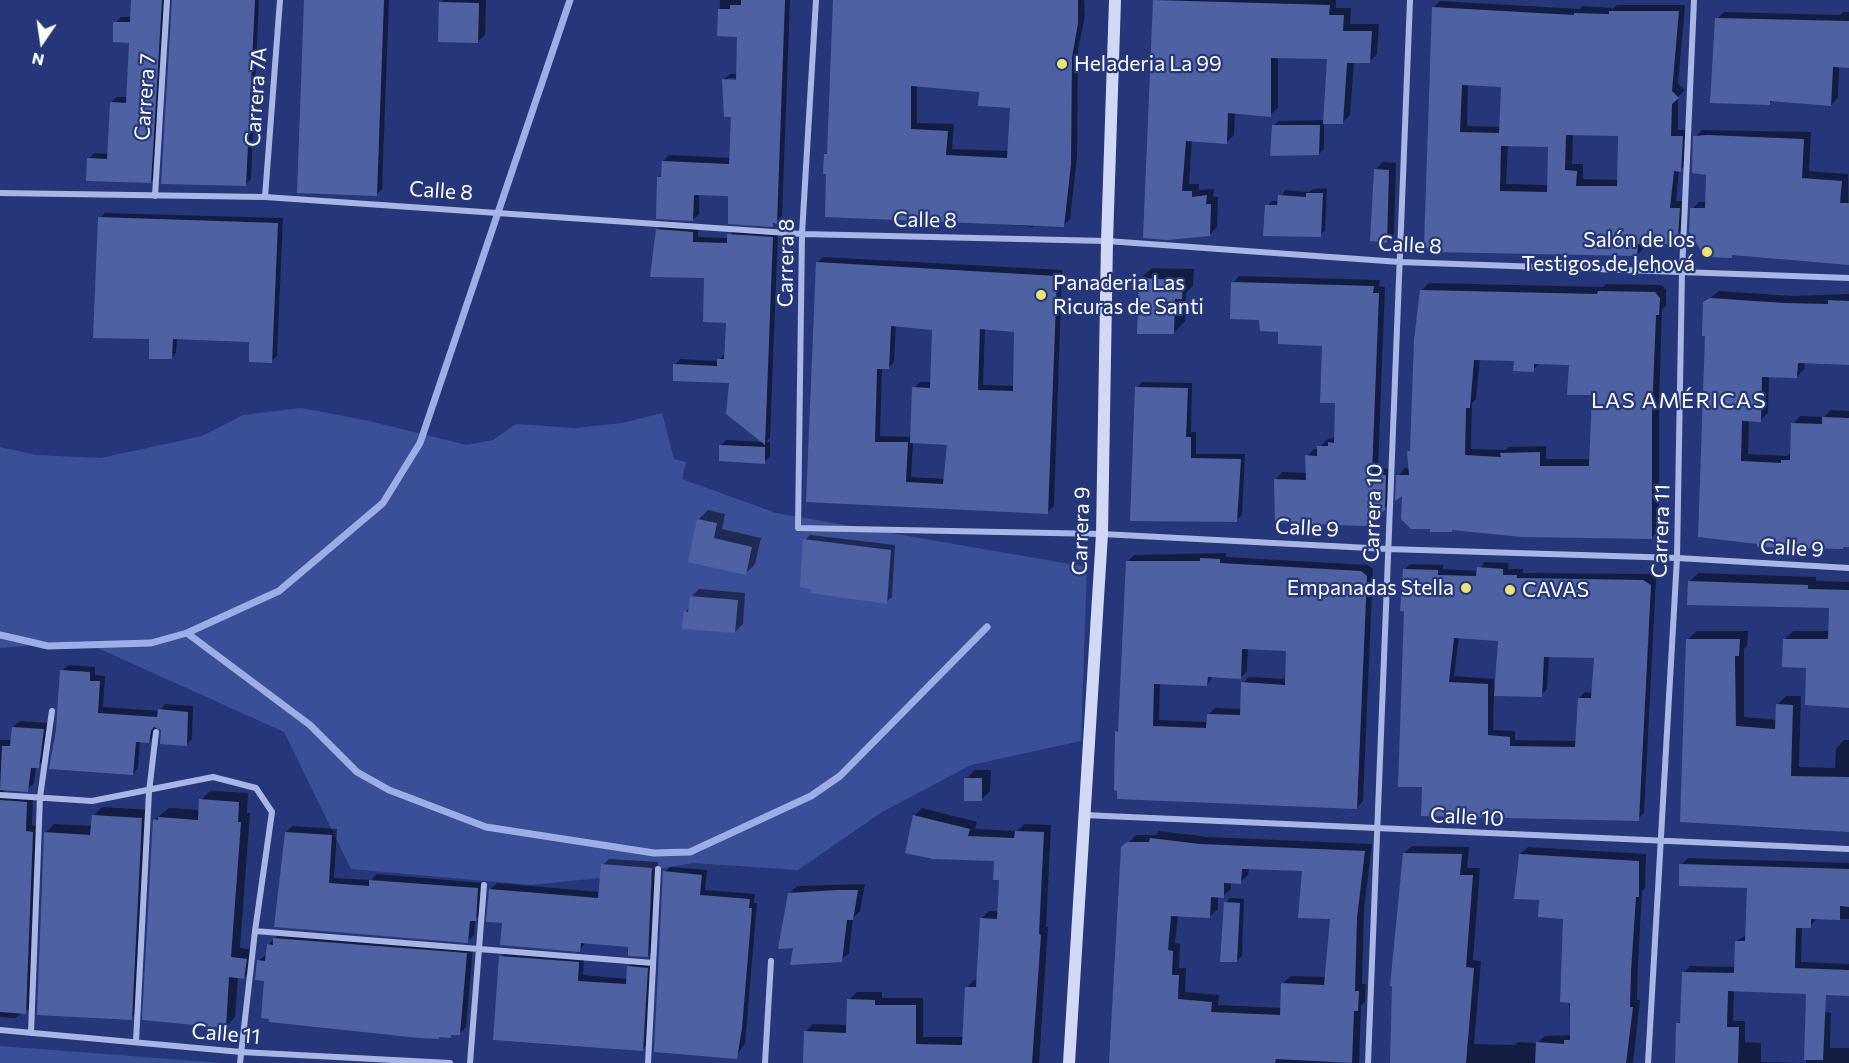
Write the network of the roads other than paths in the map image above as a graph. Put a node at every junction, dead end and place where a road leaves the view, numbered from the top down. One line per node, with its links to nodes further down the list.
1 (167, 0): 8 (street, Carrera 7)
2 (280, 0): 9 (street, Carrera 7A)
3 (816, 0): 10 (street, Carrera 8)
4 (1115, 0): 11 (main road, Carrera 9)
5 (1410, 0): 12 (street, Carrera 10)
6 (1694, 0): 13 (street, Carrera 11)
7 (0, 193): 8 (street, Calle 8)
8 (155, 196): 9 (street, Calle 8)
9 (265, 197): 10 (street, Calle 8)
10 (802, 234): 11 (street, Calle 8); 15 (street, Carrera 8)
11 (1107, 241): 12 (street, Calle 8); 16 (main road, Carrera 9)
12 (1400, 262): 13 (street, Calle 8); 17 (street, Carrera 10)
13 (1682, 271): 14 (street, Calle 8); 18 (street, Carrera 11)
14 (1849, 278)
15 (798, 528): 16 (street, Calle 9)
16 (1102, 534): 17 (street, Calle 9); 25 (main road, Carrera 9)
17 (1388, 549): 18 (street, Calle 9); 26 (street, Carrera 10)
18 (1677, 558): 19 (street, Calle 9); 27 (street, Carrera 11)
19 (1849, 568)
20 (52, 711): 24 (street)
21 (156, 732): 22 (street)
22 (149, 792): 24 (street); 31 (street); 37 (street)
23 (0, 795): 24 (street)
24 (40, 798): 36 (street)
25 (1084, 815): 26 (street, Calle 10); 45 (main road, Carrera 9)
26 (1378, 830): 27 (street, Calle 10); 46 (street, Carrera 10)
27 (1660, 842): 28 (street, Calle 10); 47 (street, Carrera 11)
28 (1849, 849)
29 (658, 869): 34 (street)
30 (484, 885): 32 (street)
31 (255, 931): 32 (street); 38 (street)
32 (479, 949): 34 (street); 42 (street)
33 (771, 961): 44 (street)
34 (653, 963): 43 (street)
35 (0, 1030): 36 (street, Calle 11)
36 (31, 1033): 37 (street, Calle 11)
37 (136, 1042): 38 (street, Calle 11)
38 (241, 1052): 39 (street, Calle 11); 40 (street)
39 (362, 1061): 41 (street, Calle 11)
40 (240, 1063)
41 (450, 1063)
42 (470, 1063)
43 (648, 1063)
44 (765, 1063)
45 (1069, 1063)
46 (1368, 1063)
47 (1648, 1063)

